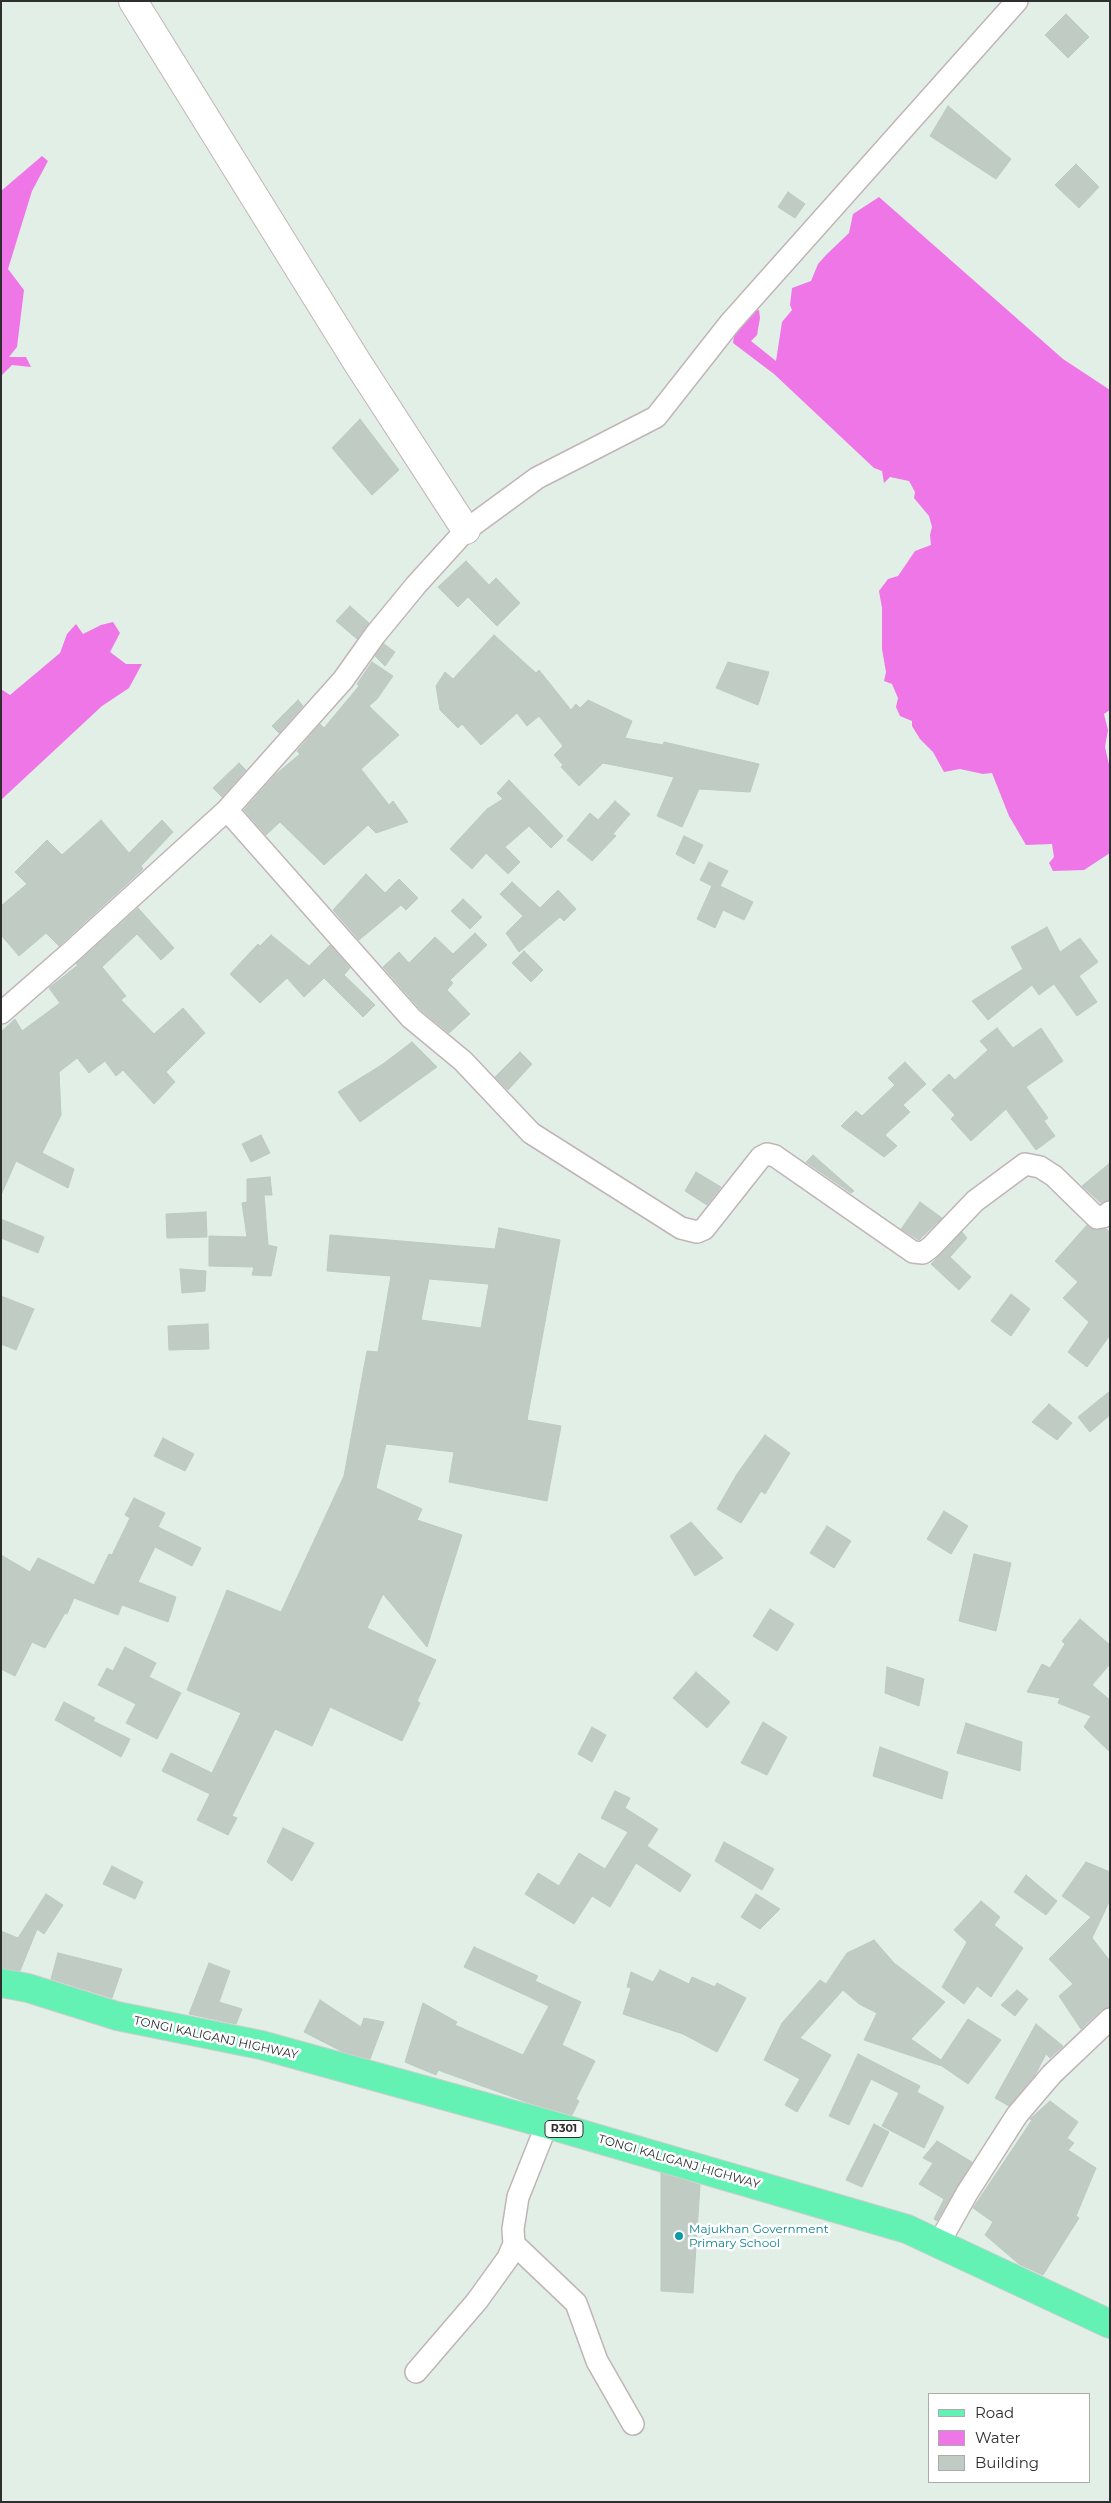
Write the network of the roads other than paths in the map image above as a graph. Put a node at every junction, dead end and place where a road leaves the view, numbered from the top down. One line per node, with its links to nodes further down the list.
1 (133, 1): 3 (street)
2 (1017, 1): 3 (street)
3 (466, 530): 4 (street)
4 (227, 810): 5 (street); 6 (street)
5 (1, 1013)
6 (1110, 1212)
7 (1, 1982): 9 (main road, TONGI KALIGANJ HIGHWAY / R301)
8 (1110, 2019): 10 (street)
9 (547, 2124): 10 (main road, TONGI KALIGANJ HIGHWAY / R301); 11 (street)
10 (939, 2243): 12 (main road, TONGI KALIGANJ HIGHWAY / R301)
11 (514, 2244): 13 (street); 14 (street)
12 (1110, 2324)
13 (416, 2372)
14 (633, 2424)

